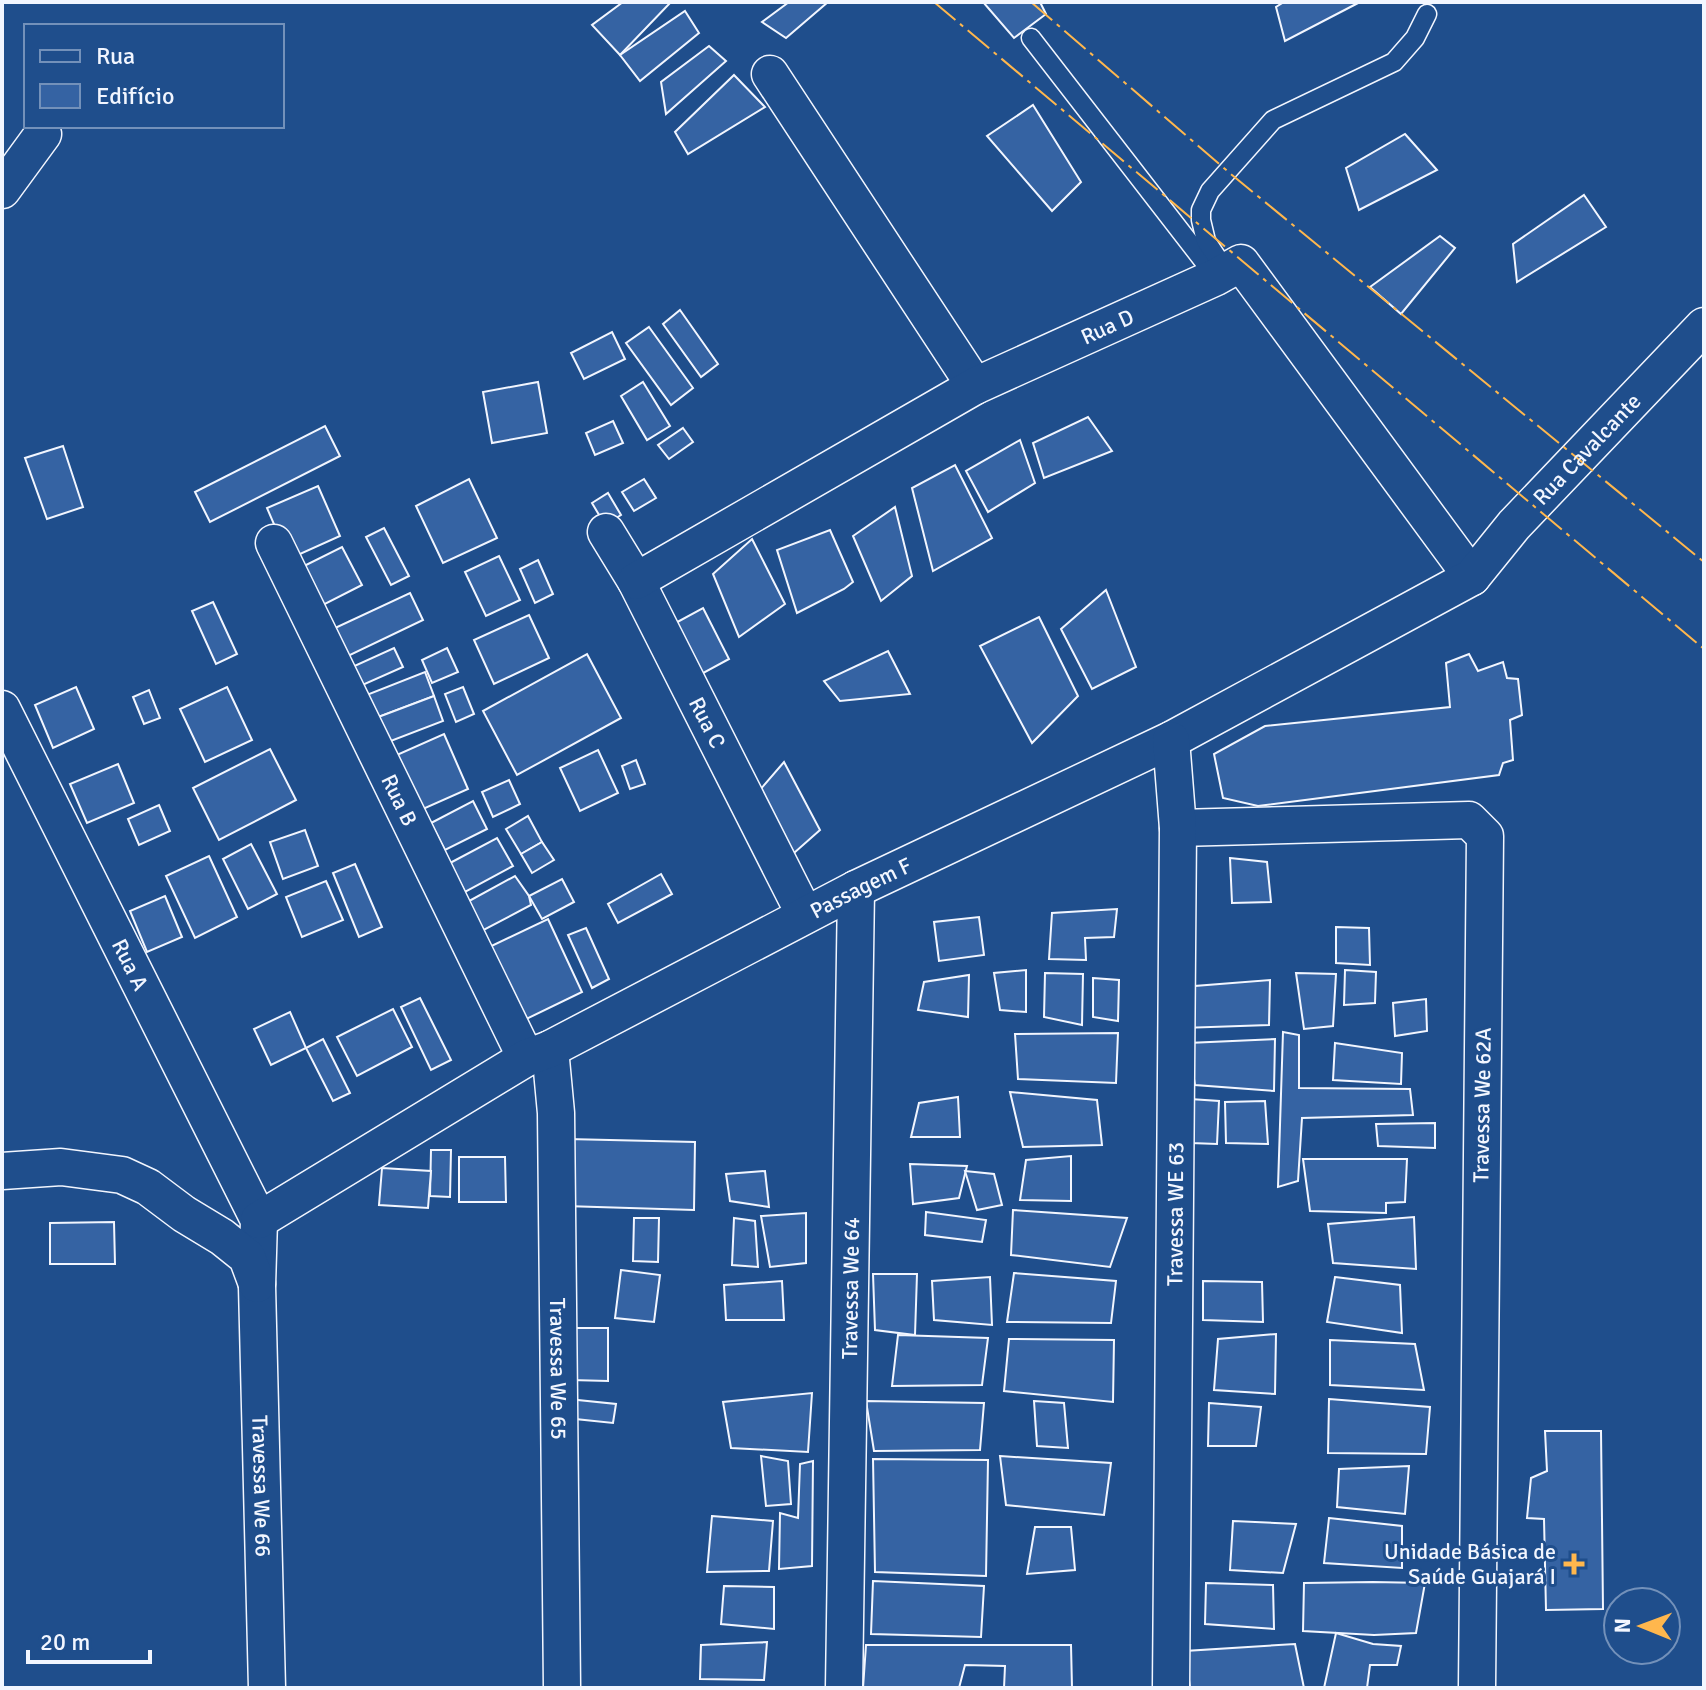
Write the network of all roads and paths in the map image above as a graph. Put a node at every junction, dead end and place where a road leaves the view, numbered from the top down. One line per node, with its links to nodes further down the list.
1 (1427, 14): 6 (lane)
2 (1031, 38): 6 (lane)
3 (770, 74): 8 (street)
4 (43, 134): 5 (street)
5 (2, 190)
6 (1221, 274): 8 (street, Rua D); 11 (street)
7 (1704, 326): 11 (street, Rua Cavalcante)
8 (975, 386): 12 (street, Rua D)
9 (606, 532): 12 (street, Rua C)
10 (274, 543): 18 (street, Rua B)
11 (1472, 577): 14 (street, Passagem F)
12 (636, 581): 17 (street, Rua C)
13 (2, 709): 20 (street, Rua A)
14 (1171, 740): 15 (street, Travessa WE 63); 16 (street, Passagem F)
15 (1178, 828): 25 (street, Travessa WE 63); 26 (street, Travessa We 62A)
16 (856, 889): 17 (street, Passagem F); 24 (street, Travessa We 64)
17 (805, 915): 18 (street, Passagem F)
18 (538, 1054): 20 (street, Passagem F); 23 (street, Travessa We 65)
19 (2, 1171): 21 (street)
20 (259, 1220): 21 (street)
21 (257, 1286): 22 (street, Travessa We 66)
22 (267, 1688)
23 (562, 1688)
24 (844, 1688)
25 (1171, 1688)
26 (1477, 1688)

